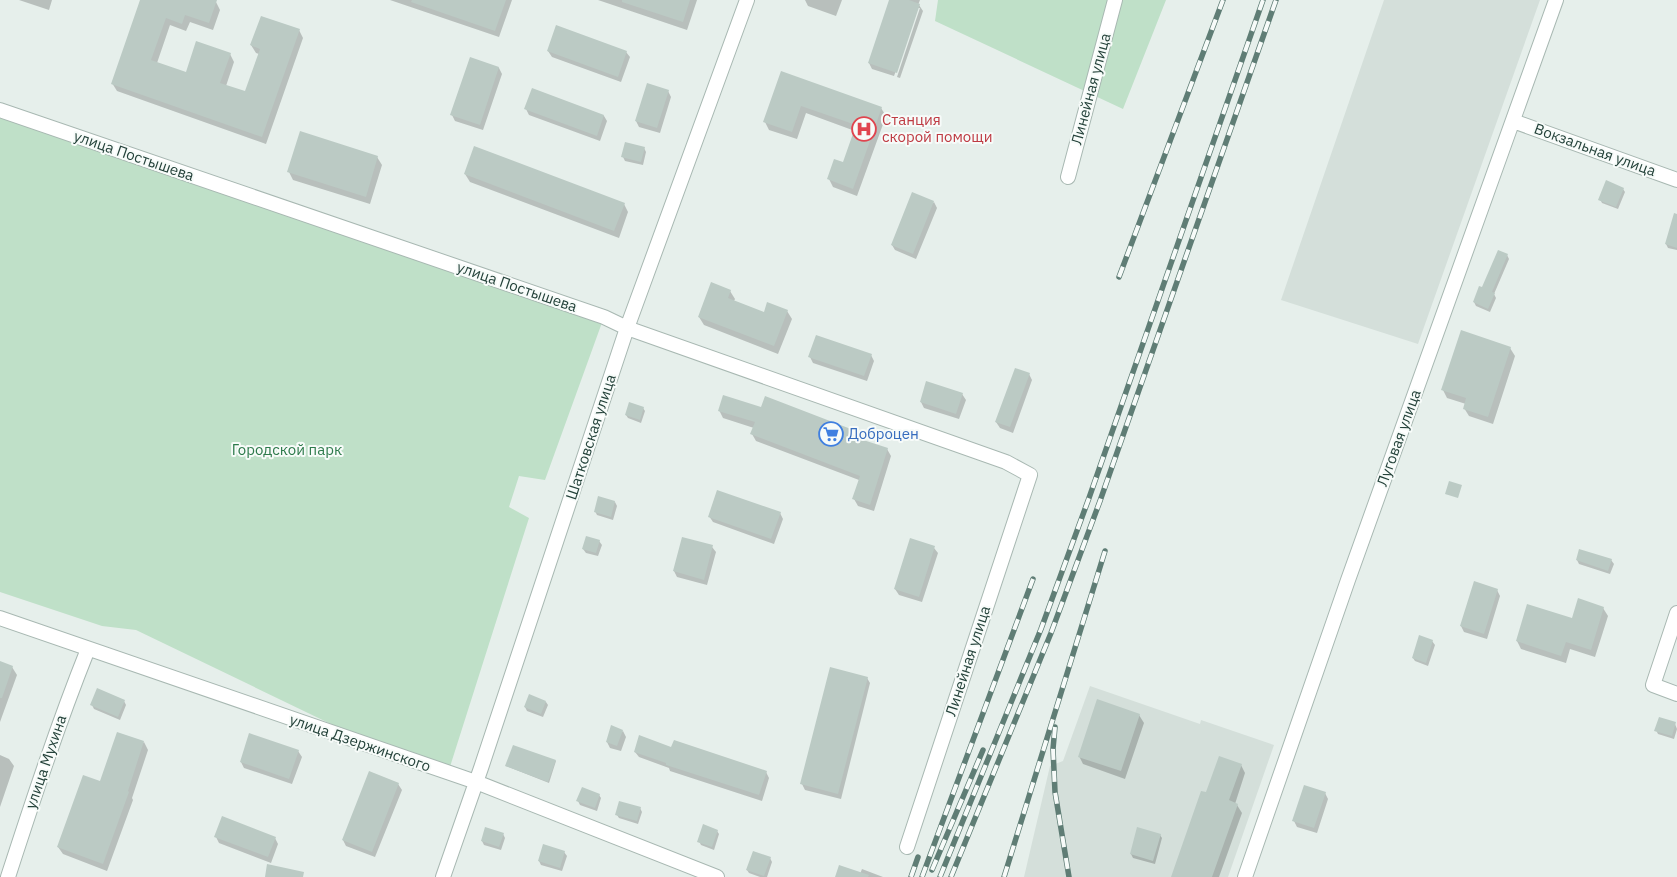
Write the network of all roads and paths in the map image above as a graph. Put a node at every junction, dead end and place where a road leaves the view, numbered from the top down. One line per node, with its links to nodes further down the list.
1 (747, 0): 8 (street, Шатковская улица)
2 (1115, 0): 6 (street, Линейная улица)
3 (1556, 0): 5 (street, Луговая улица)
4 (0, 110): 8 (street, улица Постышева)
5 (1514, 121): 7 (street, Вокзальная улица); 19 (street, Луговая улица)
6 (1068, 177)
7 (1677, 180)
8 (627, 328): 9 (street, улица Постышева); 14 (street, Шатковская улица)
9 (1030, 474): 15 (street, Линейная улица)
10 (1677, 613): 13 (street)
11 (0, 618): 12 (street, улица Дзержинского)
12 (88, 649): 14 (street, улица Дзержинского); 16 (street, улица Мухина)
13 (1677, 694)
14 (476, 782): 17 (street, Шатковская улица); 18 (street, улица Дзержинского)
15 (907, 847)
16 (8, 877)
17 (443, 877)
18 (717, 877)
19 (1245, 877)

